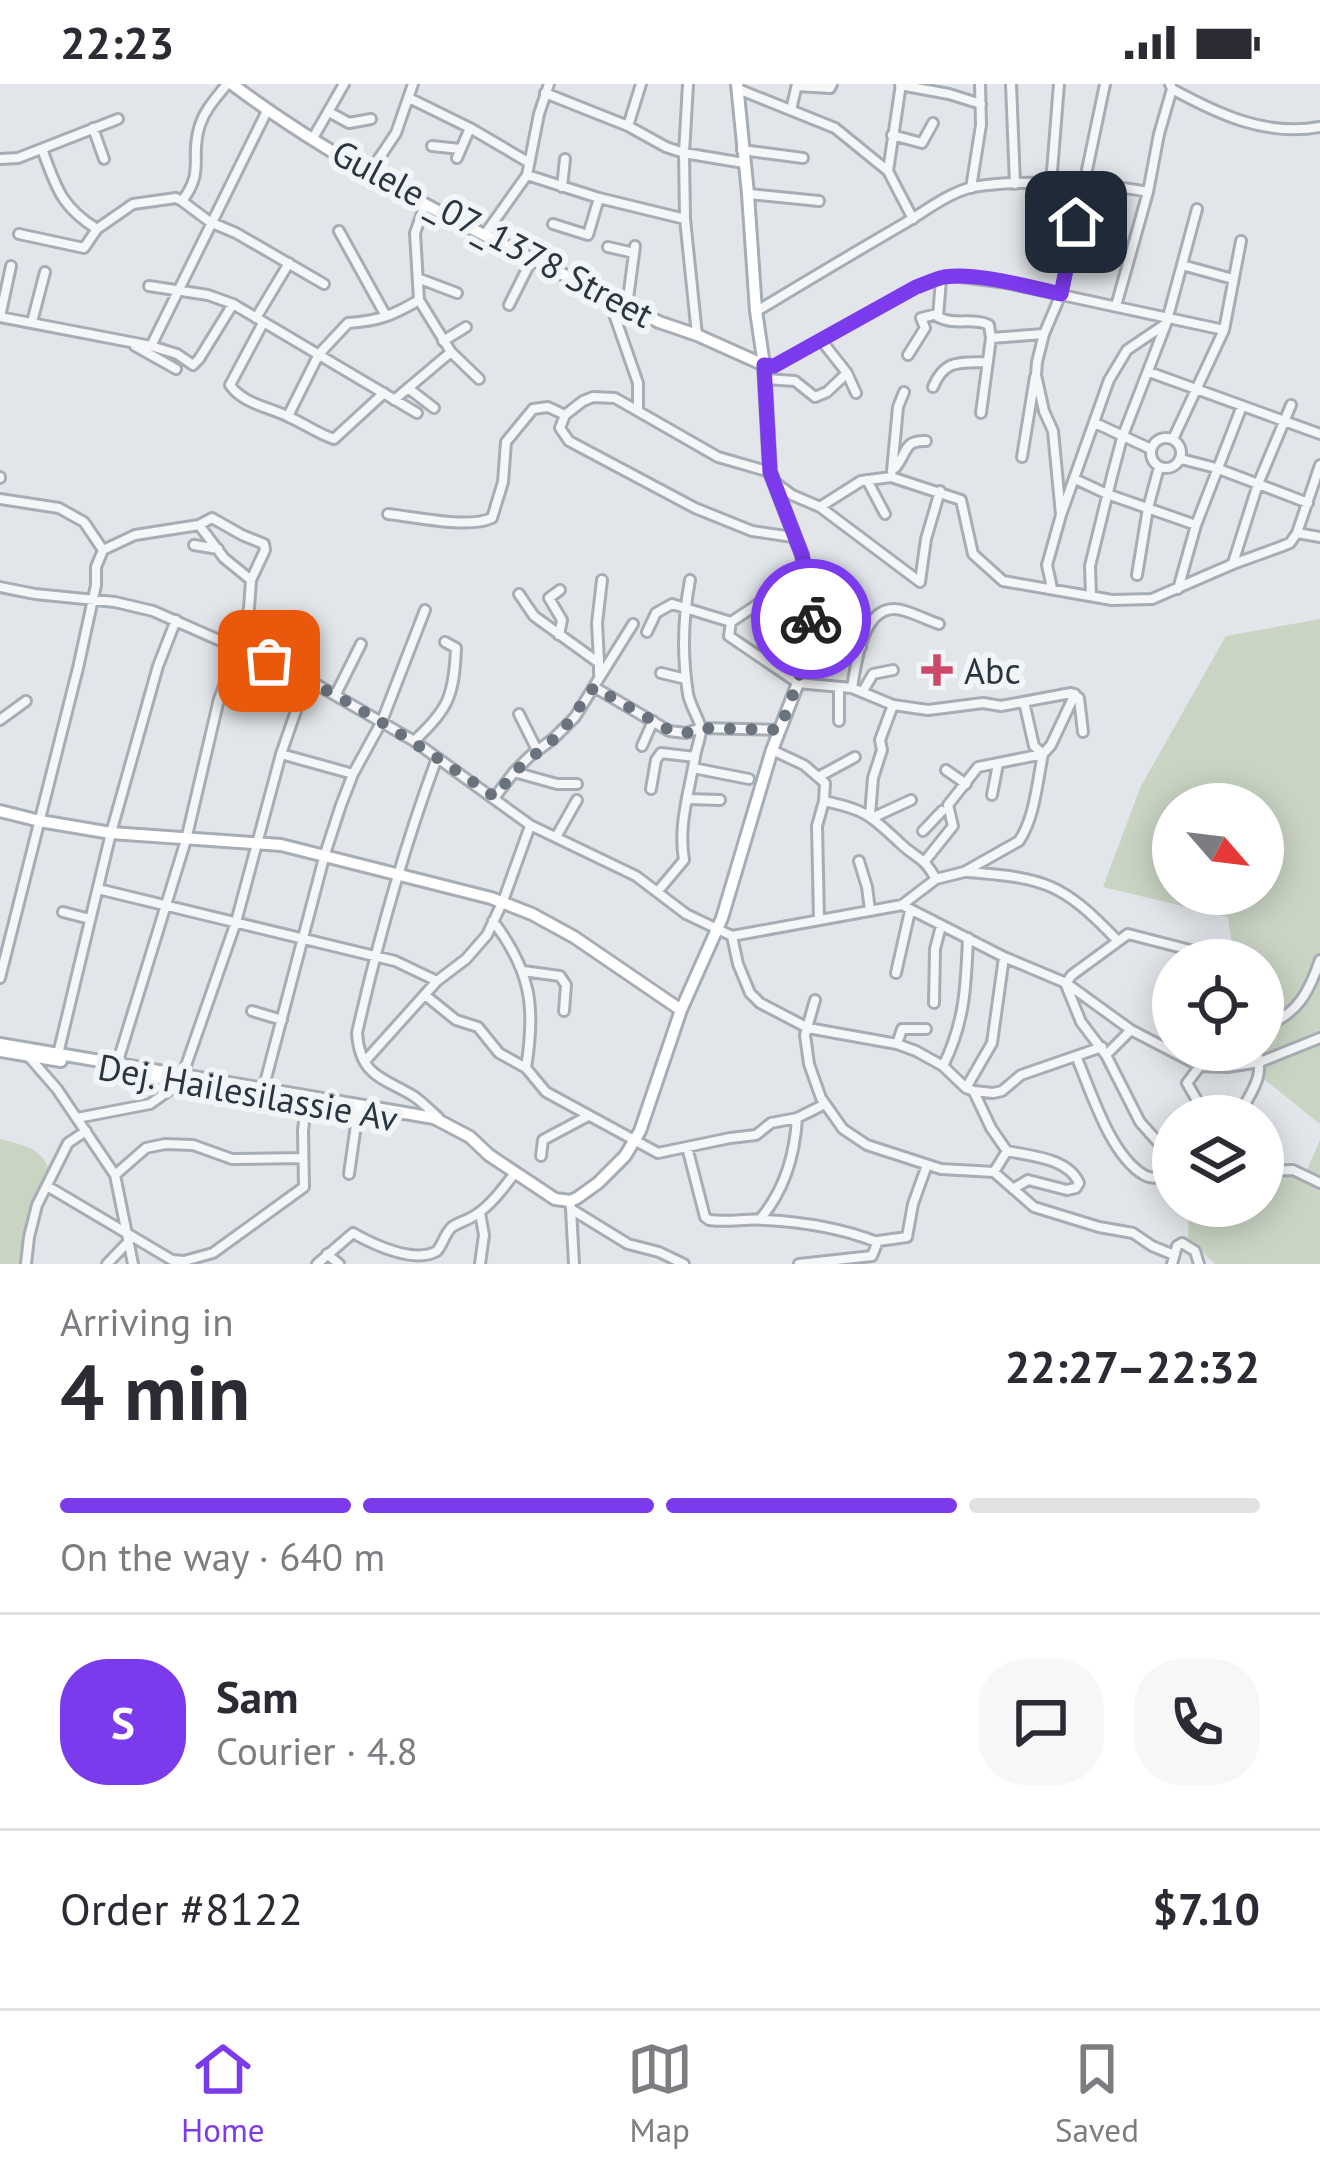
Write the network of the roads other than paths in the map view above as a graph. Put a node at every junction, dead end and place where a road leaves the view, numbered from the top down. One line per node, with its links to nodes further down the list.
1 (230, 84): 19 (main road, Gulele _07_1378 Street); 50 (street)
2 (344, 84): 20 (street)
3 (412, 84): 16 (street)
4 (641, 84): 24 (street)
5 (688, 84): 32 (street)
6 (832, 84): 12 (street)
7 (900, 84): 17 (street); 28 (street)
8 (980, 84): 17 (street)
9 (1011, 84): 42 (street)
10 (1059, 84): 43 (street)
11 (1105, 84): 44 (street)
12 (797, 85): 18 (street)
13 (738, 87): 18 (street); 33 (main road)
14 (1172, 87): 25 (street); 47 (street)
15 (547, 88): 24 (street); 38 (street)
16 (409, 98): 27 (street); 40 (street)
17 (981, 104): 46 (street)
18 (791, 110): 39 (street)
19 (267, 111): 29 (main road, Gulele _07_1378 Street); 56 (street)
20 (328, 112): 22 (street); 29 (street)
21 (118, 119): 26 (street)
22 (371, 119)
23 (933, 123): 28 (street)
24 (628, 126): 32 (street)
25 (1320, 127)
26 (93, 128): 31 (street); 36 (street)
27 (470, 128): 30 (street); 38 (street)
28 (892, 135): 39 (street)
29 (313, 137): 40 (main road, Gulele _07_1378 Street)
30 (432, 146)
31 (42, 149): 35 (street); 58 (street)
32 (683, 153): 33 (street); 54 (street)
33 (743, 156): 34 (street); 48 (main road)
34 (802, 158)
35 (0, 159)
36 (104, 159)
37 (565, 159): 45 (street)
38 (528, 162): 41 (street)
39 (888, 171): 55 (street)
40 (370, 172): 52 (main road, Gulele _07_1378 Street)
41 (527, 176): 45 (street); 61 (street)
42 (1015, 184): 43 (street); 46 (street)
43 (1051, 185): 44 (street)
44 (1084, 185): 47 (street); 76 (street)
45 (562, 187): 49 (street)
46 (971, 188): 55 (street)
47 (1148, 192): 82 (street)
48 (748, 194): 51 (street); 83 (main road)
49 (599, 199): 54 (street); 57 (street)
50 (182, 201): 56 (street); 58 (street)
51 (819, 201)
52 (426, 203): 61 (main road, Gulele _07_1378 Street); 70 (street)
53 (1197, 209): 66 (street)
54 (685, 219): 92 (street)
55 (913, 219): 83 (street)
56 (210, 222): 65 (street); 74 (street)
57 (554, 224)
58 (97, 229): 60 (street)
59 (339, 231): 85 (street)
60 (19, 234)
61 (485, 234): 64 (main road, Gulele _07_1378 Street)
62 (1240, 241): 71 (street)
63 (608, 247): 81 (street)
64 (532, 258): 77 (main road, Gulele _07_1378 Street); 80 (street)
65 (289, 263): 72 (street); 87 (street)
66 (1182, 265): 71 (street); 88 (street)
67 (11, 266): 86 (street)
68 (44, 272): 89 (street)
69 (941, 277): 76 (street); 84 (street); 96 (street)
70 (420, 279): 75 (street); 78 (street)
71 (1233, 279): 91 (street)
72 (324, 284)
73 (149, 286): 74 (street)
74 (181, 289): 79 (street); 98 (street)
75 (457, 293)
76 (1061, 294): 82 (street); 93 (street)
77 (607, 296): 81 (main road, Gulele _07_1378 Street); 119 (street)
78 (419, 300): 85 (street); 95 (street)
79 (233, 304): 87 (street); 98 (street)
80 (509, 305)
81 (627, 305): 92 (main road, Gulele _07_1378 Street)
82 (1116, 306): 88 (street)
83 (756, 311): 104 (main road)
84 (937, 314): 94 (street); 101 (street)
85 (386, 316): 100 (street)
86 (0, 317): 89 (street)
87 (259, 321): 100 (street); 123 (street)
88 (1167, 321): 91 (street); 105 (street); 125 (street)
89 (32, 322): 97 (street)
90 (466, 327): 95 (street)
91 (1224, 330): 111 (street)
92 (697, 334): 104 (main road, Gulele _07_1378 Street)
93 (1044, 334): 94 (street); 107 (street)
94 (992, 338): 102 (street)
95 (443, 340): 99 (street)
96 (820, 340): 104 (street); 106 (street)
97 (134, 345): 98 (street); 103 (street)
98 (151, 346)
99 (451, 352): 108 (street); 110 (street)
100 (319, 354): 113 (street); 123 (street)
101 (908, 356)
102 (988, 362): 109 (street); 121 (street)
103 (176, 370)
104 (765, 372): 106 (street); 137 (main road)
105 (1149, 372): 111 (street); 127 (street)
106 (847, 373): 114 (street)
107 (1036, 375): 131 (street); 149 (street)
108 (479, 379)
109 (933, 387)
110 (408, 388): 115 (street); 118 (street)
111 (1197, 390): 117 (street); 128 (street)
112 (904, 392): 136 (street)
113 (384, 393): 115 (street); 123 (street)
114 (856, 393)
115 (394, 400): 120 (street)
116 (1291, 405): 124 (street)
117 (1242, 406): 124 (street); 135 (street)
118 (434, 408)
119 (638, 410): 122 (street); 137 (street)
120 (416, 413)
121 (981, 413)
122 (565, 415): 147 (street); 153 (street)
123 (288, 416)
124 (1285, 422): 126 (street); 140 (street)
125 (1095, 423): 127 (street); 138 (street)
126 (1320, 434)
127 (1122, 438): 130 (street); 142 (street)
128 (1173, 439): 130 (street); 132 (street)
129 (926, 441): 136 (street)
130 (1151, 449): 134 (street)
131 (1022, 457)
132 (1181, 459): 134 (street); 135 (street)
133 (1320, 464): 144 (street)
134 (1159, 467): 146 (street)
135 (1216, 468): 140 (street); 151 (street)
136 (892, 474): 139 (street); 141 (street)
137 (772, 477): 145 (street); 153 (main road)
138 (1075, 479): 142 (street); 149 (street)
139 (867, 480): 145 (street); 148 (street)
140 (1258, 484): 144 (street); 158 (street)
141 (940, 490): 145 (street); 165 (street)
142 (1107, 494): 146 (street); 169 (street)
143 (0, 499): 157 (street)
144 (1308, 503): 152 (street)
145 (820, 507)
146 (1148, 508): 151 (street); 159 (street)
147 (388, 514)
148 (886, 514)
149 (1061, 515): 165 (street)
150 (199, 525): 156 (street); 157 (street); 160 (street)
151 (1196, 525): 167 (street)
152 (1297, 533): 154 (street); 158 (street)
153 (794, 537): 163 (main road)
154 (1320, 537)
155 (194, 545): 156 (street)
156 (218, 549): 160 (street)
157 (103, 550): 170 (street)
158 (1233, 564): 167 (street)
159 (1137, 575)
160 (251, 580): 183 (street)
161 (602, 580): 184 (street)
162 (689, 580): 172 (street)
163 (808, 584): 173 (main road); 177 (street)
164 (0, 586): 170 (street)
165 (1052, 587): 169 (street)
166 (560, 590): 179 (street)
167 (1178, 590): 169 (street)
168 (519, 595): 179 (street)
169 (1091, 596)
170 (91, 600): 174 (street); 237 (street)
171 (424, 610): 201 (street)
172 (685, 610): 177 (street); 178 (street); 189 (street)
173 (811, 618): 182 (street); 190 (main road)
174 (176, 620): 183 (street); 241 (street)
175 (633, 624): 187 (street)
176 (939, 624): 182 (street)
177 (730, 626): 190 (street)
178 (647, 632)
179 (559, 635): 184 (street)
180 (446, 642): 207 (street)
181 (361, 644): 194 (street)
182 (861, 647): 193 (street)
183 (239, 648): 188 (street); 243 (street)
184 (599, 663): 187 (street)
185 (893, 670): 193 (street)
186 (662, 673): 189 (street)
187 (599, 676): 191 (street)
188 (307, 679): 194 (street); 211 (street)
189 (686, 679): 204 (street)
190 (798, 683): 192 (street); 205 (main road)
191 (594, 687): 202 (street); 210 (street)
192 (839, 688): 193 (street); 203 (street)
193 (857, 690): 198 (street)
194 (336, 694): 201 (street)
195 (1075, 694): 197 (street); 206 (street); 212 (street)
196 (26, 701): 200 (street)
197 (1024, 702): 198 (street); 212 (street)
198 (893, 705): 235 (street)
199 (519, 714): 210 (street)
200 (0, 720)
201 (382, 721): 207 (street); 220 (street)
202 (653, 721): 204 (street); 208 (street)
203 (839, 721)
204 (701, 728): 205 (street); 214 (street)
205 (779, 730): 209 (main road)
206 (1083, 732)
207 (414, 741): 213 (street)
208 (642, 746)
209 (772, 749): 221 (street); 263 (main road)
210 (537, 751): 219 (street)
211 (281, 754): 220 (street); 244 (street)
212 (1043, 754): 216 (street); 239 (street)
213 (437, 757): 227 (street); 249 (street)
214 (694, 757): 217 (street); 225 (street)
215 (855, 757): 221 (street)
216 (998, 764): 224 (street); 226 (street)
217 (693, 768): 222 (street); 228 (street)
218 (946, 770): 224 (street)
219 (514, 772): 223 (street); 227 (street)
220 (352, 773): 245 (street)
221 (820, 776): 232 (street)
222 (749, 779)
223 (577, 784)
224 (966, 784): 233 (street)
225 (651, 788)
226 (992, 795)
227 (495, 797): 238 (street)
228 (688, 799): 230 (street); 252 (street)
229 (577, 800): 242 (street)
230 (720, 800)
231 (911, 800): 235 (street)
232 (824, 801): 235 (street); 259 (street)
233 (943, 811): 240 (street); 247 (street)
234 (0, 812): 237 (main road)
235 (872, 816): 247 (street)
236 (1014, 817): 239 (street)
237 (40, 821): 241 (main road); 274 (street)
238 (530, 825): 242 (street); 253 (street)
239 (1027, 826): 248 (street)
240 (923, 831)
241 (111, 833): 243 (main road); 251 (street)
242 (556, 837): 252 (street)
243 (186, 840): 244 (main road); 254 (street)
244 (256, 843): 245 (main road); 261 (street)
245 (325, 854): 249 (main road); 265 (street)
246 (860, 861): 256 (street)
247 (925, 861): 250 (street)
248 (964, 872): 250 (street); 268 (street)
249 (400, 873): 253 (main road); 269 (street)
250 (935, 878): 255 (street)
251 (98, 889): 254 (street); 258 (street)
252 (658, 891): 263 (street)
253 (503, 901): 260 (street); 280 (main road)
254 (165, 904): 261 (street); 298 (street)
255 (906, 908): 256 (street); 262 (street); 273 (street)
256 (869, 910): 259 (street)
257 (63, 912): 258 (street)
258 (90, 919): 294 (street)
259 (819, 920): 264 (street)
260 (493, 921): 272 (street); 275 (street)
261 (236, 922): 265 (street); 301 (street)
262 (941, 926): 266 (street); 279 (street)
263 (716, 929): 264 (street); 280 (main road)
264 (732, 936): 285 (street)
265 (302, 937): 269 (street); 284 (street)
266 (968, 938): 270 (street); 299 (street)
267 (1152, 939): 268 (street)
268 (1118, 940): 276 (street)
269 (374, 956): 275 (street); 297 (street)
270 (1004, 957): 276 (street); 302 (street)
271 (1320, 960): 283 (street)
272 (523, 970): 282 (street); 300 (street)
273 (896, 973)
274 (0, 978)
275 (437, 982): 277 (street)
276 (1066, 983): 287 (street); 292 (street)
277 (425, 994): 297 (street); 300 (street)
278 (815, 1000): 285 (street)
279 (934, 1003)
280 (681, 1010): 313 (main road)
281 (252, 1011): 284 (street)
282 (564, 1011)
283 (1284, 1018)
284 (282, 1020): 303 (street)
285 (808, 1028): 290 (street); 305 (street)
286 (926, 1029): 290 (street)
287 (1131, 1030): 289 (street); 292 (street)
288 (1320, 1038): 293 (street)
289 (1152, 1040)
290 (897, 1044): 299 (street)
291 (0, 1048): 294 (main road); 296 (main road, Dej. Hailesilassie Av)
292 (1104, 1051): 295 (street); 312 (street)
293 (1284, 1052)
294 (58, 1054): 298 (main road)
295 (1076, 1056): 302 (street); 325 (street)
296 (30, 1058): 301 (main road, Dej. Hailesilassie Av); 308 (street)
297 (366, 1060): 310 (street)
298 (117, 1064): 301 (main road)
299 (943, 1066): 302 (street)
300 (526, 1068): 307 (street)
301 (182, 1078): 303 (main road); 304 (main road, Dej. Hailesilassie Av); 308 (street)
302 (970, 1089): 315 (street)
303 (263, 1090): 310 (main road)
304 (306, 1103): 306 (main road, Dej. Hailesilassie Av); 318 (street)
305 (825, 1104): 309 (street); 319 (street)
306 (358, 1111): 316 (main road, Dej. Hailesilassie Av); 323 (street)
307 (588, 1116): 313 (street); 317 (street)
308 (75, 1118): 311 (street)
309 (797, 1118): 314 (street); 331 (street)
310 (444, 1122): 316 (main road)
311 (86, 1131): 324 (street); 327 (street)
312 (1152, 1138)
313 (636, 1139): 314 (street); 329 (main road)
314 (687, 1148): 331 (street)
315 (1006, 1151): 321 (street); 328 (street)
316 (489, 1155): 322 (main road)
317 (541, 1156)
318 (303, 1158): 324 (street); 332 (street)
319 (927, 1165): 321 (street); 333 (street)
320 (1284, 1170): 326 (street)
321 (994, 1172): 328 (street)
322 (515, 1173): 329 (main road); 330 (street)
323 (349, 1174)
324 (115, 1175): 332 (street)
325 (1152, 1178)
326 (1320, 1183)
327 (47, 1186): 332 (street); 336 (street)
328 (1013, 1189): 335 (street)
329 (571, 1205): 342 (street); 343 (street)
330 (480, 1213): 334 (street); 341 (street)
331 (760, 1219): 333 (street)
332 (128, 1237): 337 (street); 338 (street)
333 (877, 1242): 344 (street)
334 (327, 1254): 339 (street); 340 (street)
335 (1173, 1260): 345 (street)
336 (26, 1264)
337 (106, 1264)
338 (134, 1264)
339 (317, 1264)
340 (339, 1264)
341 (480, 1264)
342 (574, 1264)
343 (684, 1264)
344 (799, 1264)
345 (1199, 1264)

